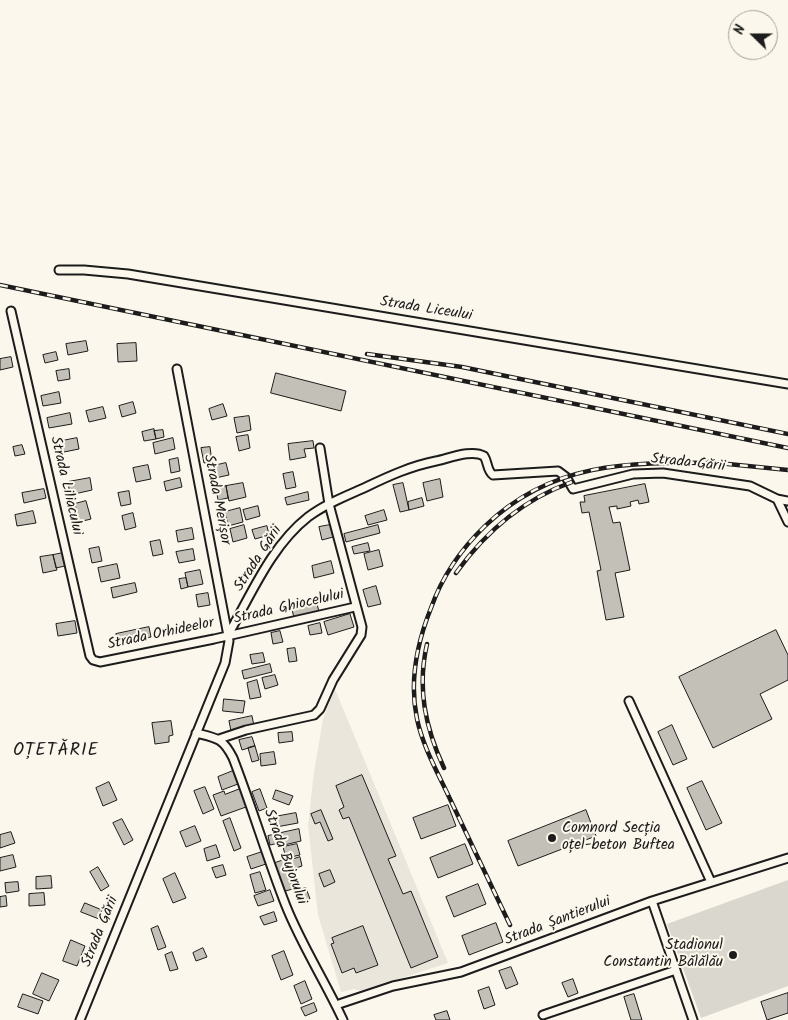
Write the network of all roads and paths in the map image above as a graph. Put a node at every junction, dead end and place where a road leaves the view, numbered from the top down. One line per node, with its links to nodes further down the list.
1 (59, 270): 4 (street, Strada Liceului)
2 (11, 311): 12 (street, Strada Liliacului)
3 (177, 369): 11 (street, Strada Merișor)
4 (788, 384)
5 (320, 448): 8 (street)
6 (777, 499): 7 (street, Strada Gării); 8 (street, Strada Gării); 9 (street)
7 (788, 501)
8 (329, 504): 10 (street); 11 (street, Strada Gării)
9 (788, 522)
10 (355, 607): 11 (street, Strada Ghiocelului); 15 (street)
11 (228, 636): 12 (street, Strada Orhideelor); 14 (street, Strada Gării)
12 (100, 662)
13 (630, 701): 17 (street)
14 (196, 733): 15 (street); 22 (street, Strada Gării)
15 (219, 739): 20 (street, Strada Bujorului)
16 (788, 858): 17 (street, Strada Șantierului)
17 (711, 882): 18 (street, Strada Șantierului)
18 (652, 901): 19 (street); 20 (street, Strada Șantierului)
19 (676, 970): 21 (street); 24 (street)
20 (336, 1005): 23 (street, Strada Bujorului)
21 (543, 1015)
22 (80, 1020)
23 (343, 1020)
24 (693, 1020)

